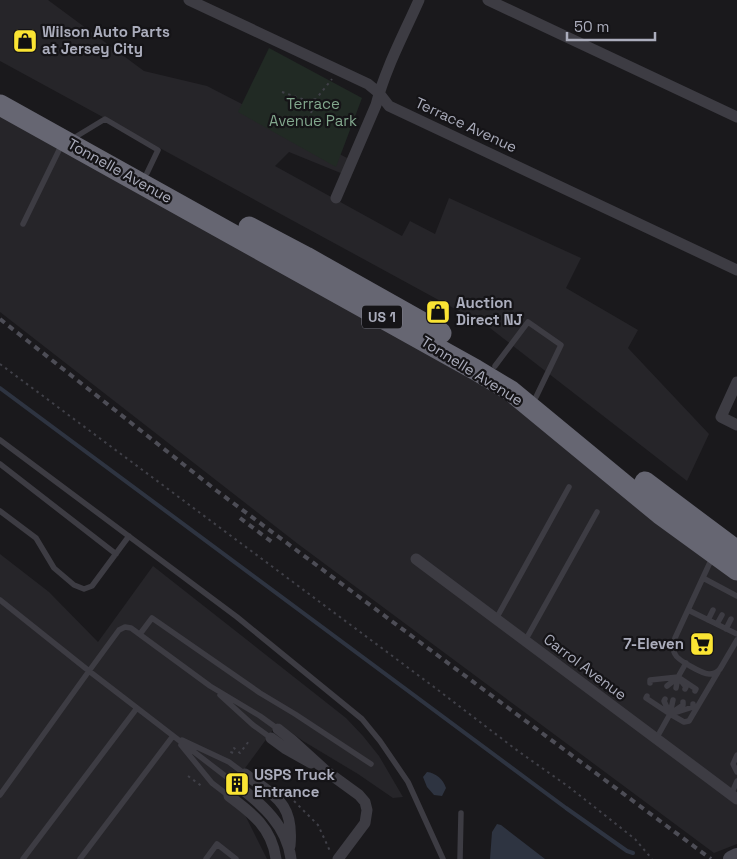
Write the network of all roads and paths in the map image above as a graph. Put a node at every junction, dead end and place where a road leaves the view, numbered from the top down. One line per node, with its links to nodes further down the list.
1 (189, 0): 6 (street, Terrace Avenue)
2 (419, 0): 6 (street)
3 (488, 0): 11 (street)
4 (332, 79): 8 (path)
5 (282, 92): 8 (path)
6 (379, 93): 14 (street); 16 (street, Terrace Avenue)
7 (0, 95): 12 (highway, Tonnelle Avenue / US 1)
8 (316, 99): 10 (path)
9 (0, 105): 12 (highway, Tonnelle Avenue / US 1)
10 (311, 113)
11 (737, 117)
12 (70, 138): 13 (highway, Tonnelle Avenue / US 1); 13 (lane); 15 (lane); 30 (highway, Tonnelle Avenue / US 1)
13 (147, 173): 18 (highway, Tonnelle Avenue / US 1)
14 (336, 198)
15 (23, 224)
16 (737, 270)
17 (0, 364): 93 (path)
18 (495, 366): 20 (highway, Tonnelle Avenue / US 1); 20 (lane)
19 (737, 382): 21 (street)
20 (536, 397): 28 (highway, Tonnelle Avenue / US 1)
21 (737, 425)
22 (0, 440): 27 (lane)
23 (0, 464): 29 (lane)
24 (569, 487): 40 (lane)
25 (0, 511): 29 (lane)
26 (597, 512): 47 (lane)
27 (129, 536): 29 (lane); 91 (lane)
28 (737, 551)
29 (116, 554)
30 (714, 554): 32 (highway, Tonnelle Avenue / US 1); 33 (lane)
31 (416, 559): 40 (street, Carrol Avenue)
32 (737, 570)
33 (703, 578): 34 (lane); 37 (lane)
34 (735, 595): 36 (lane)
35 (0, 600): 51 (lane)
36 (730, 600)
37 (688, 610): 42 (lane); 49 (lane)
38 (713, 610): 42 (lane)
39 (722, 615): 43 (lane)
40 (496, 619): 47 (street, Carrol Avenue)
41 (731, 619): 44 (lane)
42 (708, 620): 43 (lane)
43 (717, 624): 44 (lane)
44 (726, 628): 46 (lane)
45 (140, 634): 51 (lane); 55 (lane); 74 (lane)
46 (737, 634)
47 (525, 641): 70 (street, Carrol Avenue)
48 (736, 644): 50 (lane)
49 (686, 663): 50 (lane); 52 (lane)
50 (720, 669): 67 (lane)
51 (88, 671): 66 (lane); 79 (lane)
52 (678, 677): 53 (lane); 54 (lane); 56 (lane); 57 (lane); 58 (lane); 59 (lane)
53 (650, 683)
54 (657, 684)
55 (210, 686): 68 (lane); 68 (lane)
56 (667, 686)
57 (676, 688)
58 (685, 689)
59 (696, 691)
60 (647, 696): 67 (lane)
61 (654, 696): 67 (lane)
62 (664, 699): 67 (lane)
63 (673, 700): 67 (lane)
64 (683, 702): 67 (lane)
65 (693, 704): 67 (lane)
66 (137, 708): 69 (lane); 85 (lane)
67 (670, 714): 70 (lane)
68 (275, 734): 90 (street)
69 (173, 736): 76 (lane); 78 (lane); 80 (lane); 86 (lane)
70 (656, 739): 81 (street, Carrol Avenue)
71 (249, 741): 72 (path)
72 (231, 752)
73 (737, 756): 75 (lane)
74 (370, 764)
75 (737, 772)
76 (245, 774): 83 (street)
77 (737, 781): 81 (lane)
78 (237, 785): 83 (street)
79 (0, 795)
80 (229, 796): 89 (street)
81 (734, 797)
82 (461, 814): 92 (lane)
83 (290, 853)
84 (737, 856): 94 (main road)
85 (23, 859)
86 (80, 859)
87 (206, 859): 88 (lane)
88 (236, 859)
89 (276, 859)
90 (338, 859)
91 (443, 859)
92 (460, 859)
93 (652, 859)
94 (731, 859)

